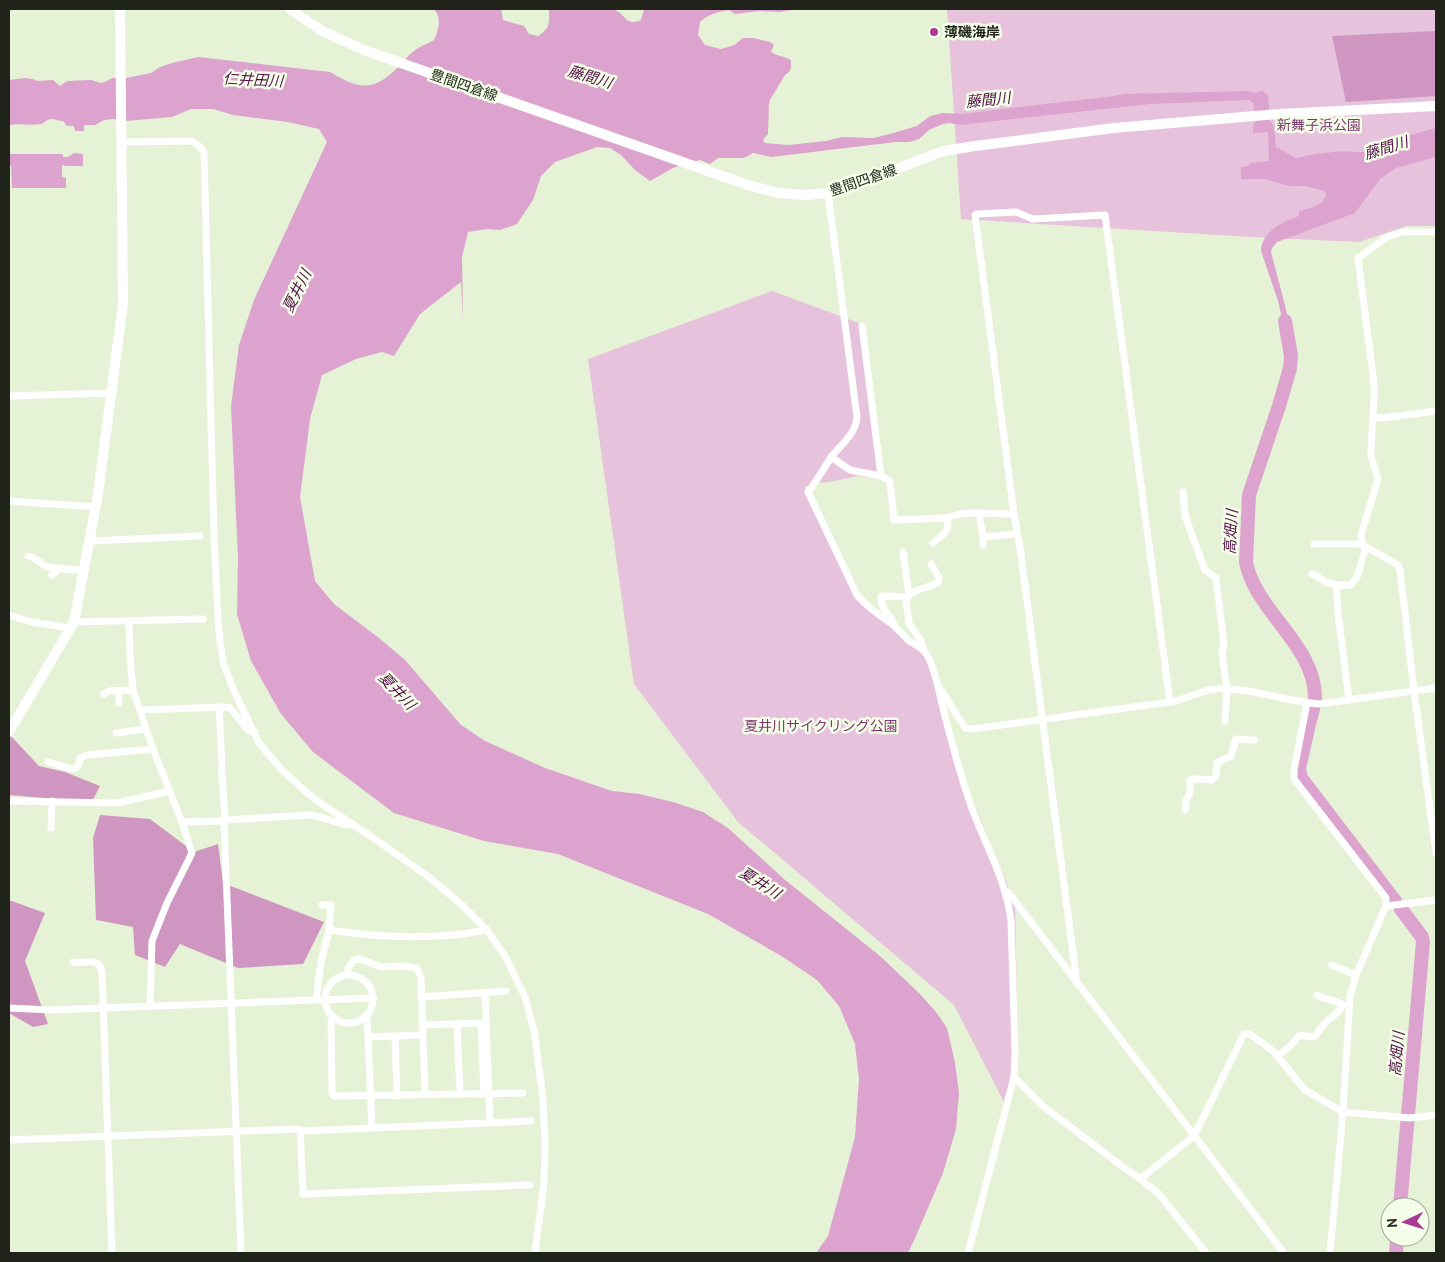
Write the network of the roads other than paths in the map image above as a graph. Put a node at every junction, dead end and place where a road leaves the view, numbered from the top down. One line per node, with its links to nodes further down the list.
1 (120, 9): 4 (main road)
2 (290, 9): 5 (main road, 豊間四倉線)
3 (1436, 106): 5 (main road, 豊間四倉線)
4 (122, 142): 8 (main road); 60 (street)
5 (828, 193): 12 (street)
6 (1436, 232): 11 (street)
7 (862, 326): 13 (street)
8 (112, 393): 9 (street); 16 (main road)
9 (9, 396)
10 (1436, 411): 11 (street)
11 (1374, 417): 27 (street)
12 (831, 457): 13 (street); 41 (street)
13 (881, 476): 19 (street)
14 (1183, 492): 45 (street)
15 (9, 500): 16 (street)
16 (96, 507): 23 (main road)
17 (979, 514): 18 (street); 19 (street); 22 (street)
18 (1014, 514): 20 (street); 51 (street)
19 (948, 518): 24 (street)
20 (1017, 534): 22 (street); 56 (street)
21 (200, 536): 23 (street)
22 (983, 537): 26 (street)
23 (90, 540): 32 (main road)
24 (933, 543)
25 (1314, 544): 27 (street)
26 (983, 545)
27 (1365, 546): 35 (street); 48 (street)
28 (903, 552): 36 (street)
29 (28, 556): 31 (street)
30 (931, 564): 36 (street)
31 (59, 568): 32 (street); 34 (street)
32 (84, 570): 40 (main road)
33 (1312, 574): 35 (street)
34 (52, 575)
35 (1336, 585): 50 (street)
36 (908, 596): 41 (street); 42 (street)
37 (9, 615): 40 (street)
38 (203, 619): 39 (street)
39 (128, 621): 40 (street); 46 (street)
40 (72, 625): 59 (main road)
41 (894, 625): 42 (street)
42 (924, 651): 43 (street)
43 (938, 685): 56 (street); 76 (street)
44 (1436, 688): 48 (street)
45 (1227, 689): 51 (street); 53 (street); 57 (street)
46 (133, 690): 47 (street); 55 (street)
47 (118, 691): 49 (street); 52 (street)
48 (1414, 692): 50 (street); 75 (street)
49 (104, 694)
50 (1350, 700): 53 (street)
51 (1170, 702): 56 (street)
52 (119, 703)
53 (1309, 703): 79 (street)
54 (219, 706): 55 (street); 60 (street); 71 (street)
55 (140, 710): 58 (street)
56 (1042, 721): 86 (street)
57 (1225, 721)
58 (146, 729): 61 (street); 65 (street)
59 (9, 732)
60 (254, 732): 73 (street)
61 (116, 733)
62 (1228, 739): 63 (street)
63 (1236, 739): 64 (street); 70 (street)
64 (1254, 740)
65 (153, 748): 66 (street); 67 (street)
66 (48, 762)
67 (170, 791): 69 (street); 72 (street)
68 (9, 801): 69 (street)
69 (52, 801): 74 (street)
70 (1185, 810)
71 (224, 820): 72 (street); 73 (street); 94 (street)
72 (182, 822): 95 (street)
73 (355, 825): 81 (street)
74 (52, 828)
75 (1436, 853)
76 (1005, 888): 86 (street); 107 (street)
77 (1436, 900): 79 (street)
78 (322, 905): 80 (street)
79 (1386, 906): 85 (street)
80 (329, 930): 81 (street); 92 (street)
81 (487, 930): 128 (street)
82 (73, 962): 98 (street)
83 (1332, 965): 85 (street)
84 (348, 974): 90 (street); 91 (street); 93 (street)
85 (1356, 975): 96 (street)
86 (1077, 984): 122 (street)
87 (506, 991): 88 (street)
88 (485, 993): 90 (street); 108 (street)
89 (1317, 995): 96 (street)
90 (421, 997): 102 (street)
91 (374, 998): 93 (street); 99 (street)
92 (316, 1000): 93 (street); 94 (street)
93 (325, 1000): 100 (street)
94 (231, 1003): 95 (street); 120 (street)
95 (150, 1006): 98 (street)
96 (1346, 1006): 106 (street); 114 (street)
97 (9, 1008): 98 (street)
98 (104, 1008): 121 (street)
99 (367, 1016): 100 (street); 105 (street)
100 (334, 1017): 112 (street)
101 (457, 1024): 102 (street); 108 (street); 110 (street)
102 (422, 1025): 103 (street)
103 (422, 1035): 104 (street); 111 (street)
104 (395, 1036): 105 (street); 113 (street)
105 (368, 1037): 112 (street)
106 (1277, 1056): 114 (street); 122 (street)
107 (1014, 1077): 124 (street); 129 (street)
108 (486, 1093): 109 (street); 110 (street); 117 (street)
109 (523, 1093)
110 (460, 1094): 111 (street)
111 (425, 1095): 113 (street)
112 (371, 1096): 113 (street); 118 (street)
113 (396, 1096)
114 (1343, 1112): 115 (street); 132 (street)
115 (1436, 1115)
116 (531, 1121): 117 (street)
117 (490, 1123): 118 (street)
118 (372, 1128): 119 (street)
119 (300, 1130): 120 (street); 125 (street)
120 (236, 1132): 121 (street); 127 (street)
121 (108, 1136): 123 (street); 126 (street)
122 (1194, 1136): 124 (street); 131 (street)
123 (9, 1140)
124 (1140, 1178): 130 (street)
125 (530, 1184)
126 (112, 1253)
127 (240, 1253)
128 (535, 1253)
129 (968, 1253)
130 (1206, 1253)
131 (1284, 1253)
132 (1330, 1253)

